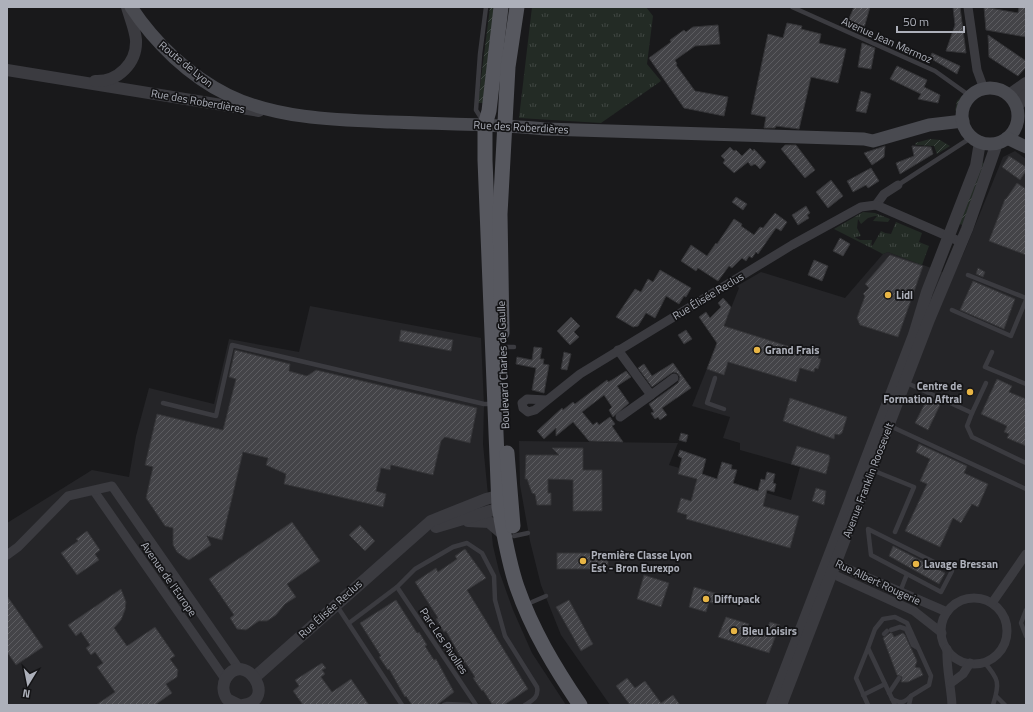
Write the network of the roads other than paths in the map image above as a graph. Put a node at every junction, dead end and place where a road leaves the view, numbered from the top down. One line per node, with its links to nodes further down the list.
1 (127, 7): 9 (street, Rue des Roberdières)
2 (131, 7): 16 (main road, Route de Lyon)
3 (486, 7): 18 (lane)
4 (501, 7): 18 (main road)
5 (517, 7): 19 (main road, Boulevard Charles de Gaulle)
6 (792, 7): 14 (lane, Avenue Jean Mermoz)
7 (968, 7): 11 (street)
8 (7, 70): 9 (street, Rue des Roberdières)
9 (78, 81): 16 (street, Rue des Roberdières)
10 (1026, 83): 12 (street)
11 (984, 89): 12 (main road); 14 (main road)
12 (1009, 95): 15 (main road)
13 (1026, 95): 15 (street)
14 (970, 96): 17 (main road)
15 (1017, 107): 20 (main road)
16 (302, 116): 18 (main road, Rue des Roberdières)
17 (963, 116): 19 (main road, Rue des Roberdières); 21 (main road)
18 (485, 125): 19 (main road, Rue des Roberdières); 42 (main road)
19 (504, 126): 51 (main road, Boulevard Charles de Gaulle)
20 (1022, 128): 22 (main road)
21 (976, 139): 22 (main road); 24 (lane); 26 (street, Avenue Franklin Roosevelt)
22 (1002, 141): 23 (main road); 27 (street, Avenue Franklin Roosevelt)
23 (1026, 147)
24 (898, 185): 25 (street)
25 (876, 205): 26 (street); 31 (street, Rue Élisée Reclus)
26 (949, 236): 27 (street); 33 (street, Avenue Franklin Roosevelt)
27 (961, 242): 38 (street, Avenue Franklin Roosevelt)
28 (968, 275): 29 (lane)
29 (1026, 299): 30 (lane)
30 (952, 310)
31 (618, 350): 39 (street); 40 (street, Rue Élisée Reclus)
32 (992, 352): 37 (lane)
33 (901, 369): 38 (street); 58 (street, Avenue Franklin Roosevelt)
34 (674, 378): 39 (street)
35 (715, 378): 43 (lane)
36 (986, 383): 44 (lane)
37 (1026, 384)
38 (904, 386): 44 (lane); 46 (street, Avenue Franklin Roosevelt)
39 (651, 395): 45 (street)
40 (547, 400)
41 (162, 404): 42 (lane)
42 (494, 404): 51 (main road)
43 (724, 409)
44 (972, 413): 47 (lane)
45 (620, 417)
46 (888, 425): 48 (street, Avenue Franklin Roosevelt); 49 (lane)
47 (1026, 463)
48 (872, 469): 53 (lane); 58 (street, Avenue Franklin Roosevelt)
49 (1026, 489)
50 (94, 491): 57 (street); 75 (street, Avenue de l'Europe); 78 (street, Avenue de l'Europe)
51 (504, 500): 52 (street, Rue Élisée Reclus); 54 (main road, Boulevard Charles de Gaulle); 55 (street, Rue Élisée Reclus)
52 (432, 528): 54 (street, Rue Élisée Reclus); 55 (street, Rue Élisée Reclus)
53 (895, 532)
54 (515, 535): 93 (main road, Boulevard Charles de Gaulle); 94 (main road, Boulevard Charles de Gaulle)
55 (406, 541): 63 (street, Rue Élisée Reclus)
56 (1026, 554): 62 (street)
57 (7, 556)
58 (830, 567): 61 (street, Rue Albert Rougerie); 68 (street, Rue Albert Rougerie); 95 (street, Avenue Franklin Roosevelt); 96 (street, Avenue Franklin Roosevelt)
59 (907, 574): 59 (lane); 61 (lane)
60 (397, 587): 66 (lane); 91 (lane, Parc Les Pivolles); 92 (lane)
61 (900, 592): 65 (street, Rue Albert Rougerie)
62 (992, 603): 65 (street); 73 (street)
63 (336, 604): 66 (lane); 76 (street, Rue Élisée Reclus)
64 (1026, 610): 69 (lane)
65 (947, 612): 68 (street)
66 (349, 623): 88 (lane)
67 (887, 632): 71 (lane)
68 (942, 633): 72 (street)
69 (1026, 636)
70 (868, 648): 71 (lane); 80 (lane); 82 (lane)
71 (918, 648): 83 (lane)
72 (947, 649): 74 (street); 79 (street)
73 (984, 662): 74 (street); 84 (lane)
74 (970, 663): 79 (street)
75 (240, 670): 76 (street); 78 (street)
76 (255, 677): 87 (street)
77 (899, 678): 81 (lane)
78 (225, 679): 86 (street)
79 (951, 683): 100 (street)
80 (885, 684): 81 (lane); 82 (lane)
81 (889, 693): 85 (lane)
82 (863, 695): 97 (lane)
83 (911, 696): 85 (lane); 99 (lane)
84 (996, 696): 101 (lane); 102 (lane)
85 (892, 699): 98 (lane)
86 (223, 702): 87 (street)
87 (246, 704)
88 (402, 705)
89 (444, 705): 90 (lane)
90 (469, 705)
91 (476, 705)
92 (525, 705)
93 (580, 705)
94 (590, 705)
95 (772, 705)
96 (781, 705)
97 (868, 705)
98 (895, 705)
99 (909, 705)
100 (952, 705)
101 (993, 705)
102 (1006, 705)

